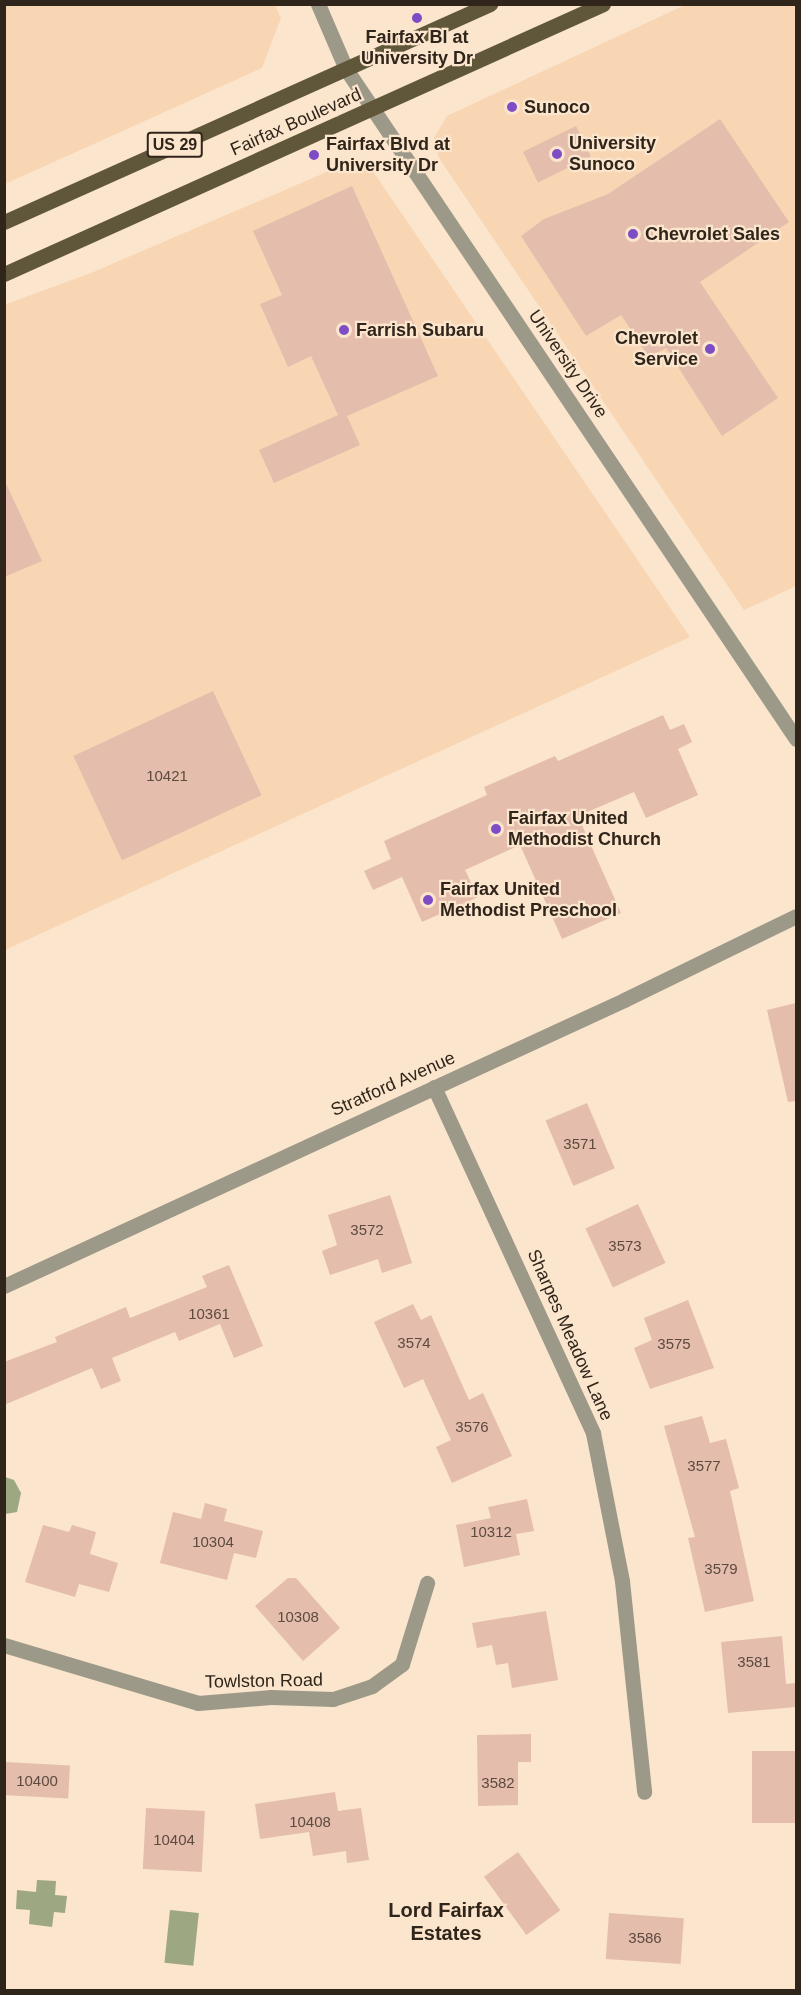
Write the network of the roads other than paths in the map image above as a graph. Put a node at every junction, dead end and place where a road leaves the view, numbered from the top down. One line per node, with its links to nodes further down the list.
1 (318, 4): 4 (street, University Drive)
2 (490, 4): 4 (main road, Fairfax Boulevard / US 29)
3 (603, 4): 5 (main road, Fairfax Boulevard / US 29)
4 (346, 69): 5 (street, University Drive); 6 (main road, Fairfax Boulevard / US 29)
5 (372, 109): 7 (main road, Fairfax Boulevard / US 29); 8 (street, University Drive)
6 (4, 222)
7 (4, 274)
8 (796, 739)
9 (796, 916): 10 (street, Stratford Avenue)
10 (434, 1087): 11 (street, Stratford Avenue); 14 (street, Sharpes Meadow Lane)
11 (4, 1286)
12 (427, 1583): 13 (street, Towlston Road)
13 (4, 1645)
14 (644, 1792)

